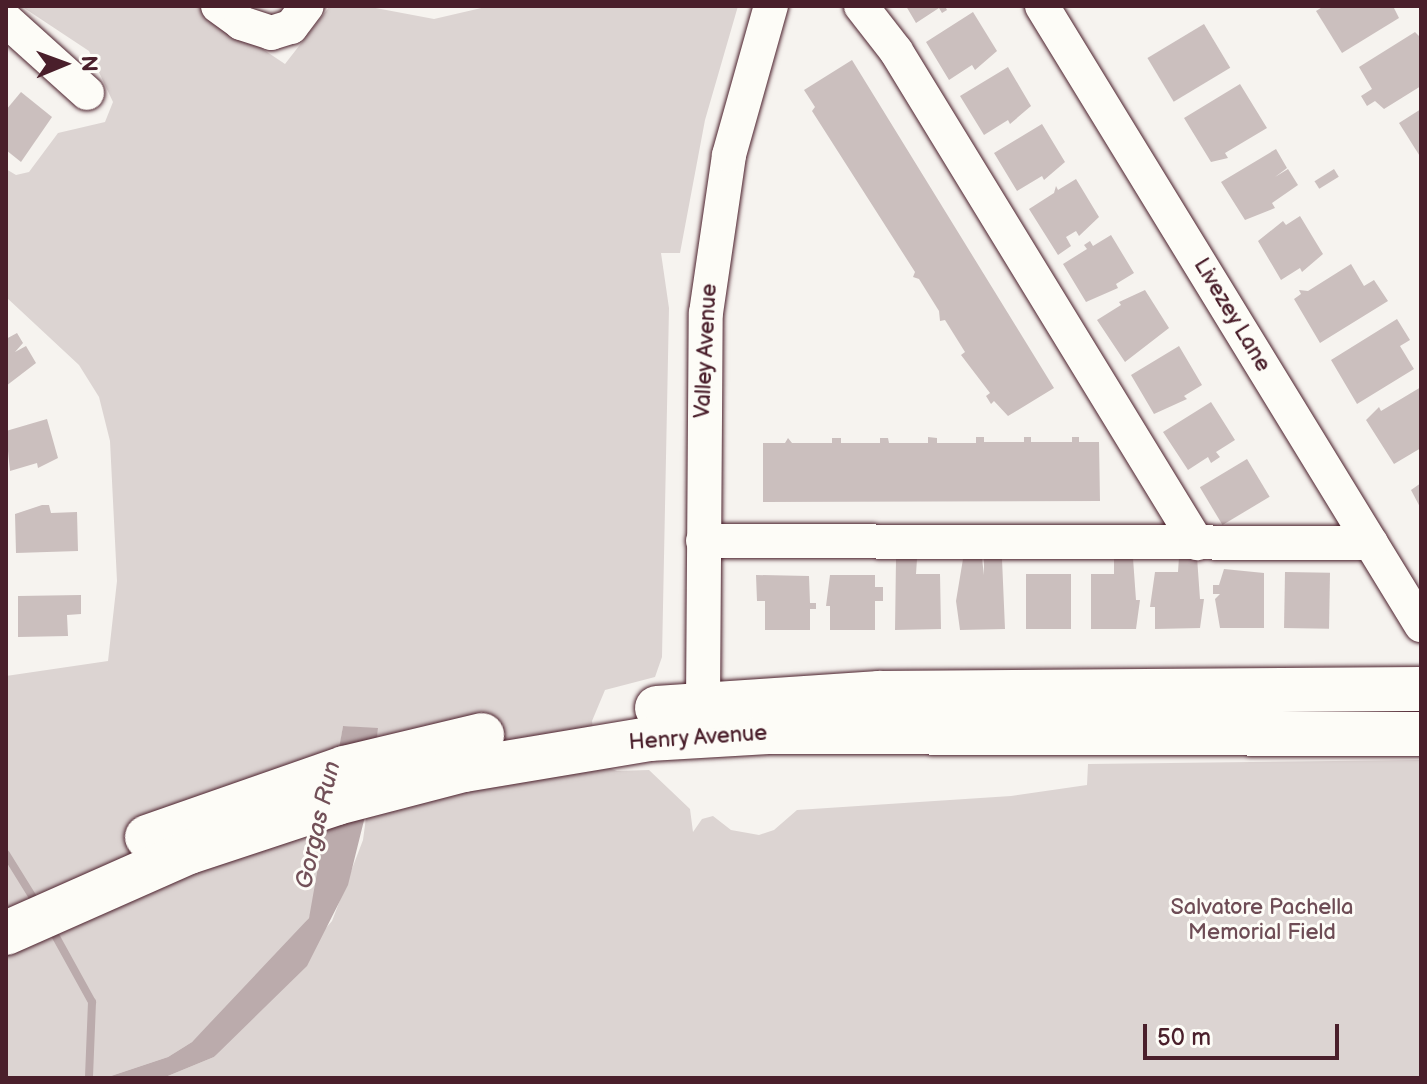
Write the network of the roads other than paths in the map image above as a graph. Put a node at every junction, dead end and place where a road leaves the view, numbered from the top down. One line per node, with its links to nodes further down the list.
1 (218, 6): 2 (street)
2 (307, 6)
3 (771, 6): 8 (street, Valley Avenue)
4 (861, 6): 9 (street)
5 (1042, 6): 10 (street, Livezey Lane)
6 (6, 20): 7 (street)
7 (87, 93)
8 (703, 541): 9 (street); 13 (street, Valley Avenue)
9 (1197, 543): 10 (street)
10 (1371, 543): 11 (street, Livezey Lane)
11 (1421, 625)
12 (1421, 689): 13 (main road, Henry Avenue)
13 (703, 703): 14 (main road, Henry Avenue)
14 (648, 724): 15 (main road, Henry Avenue); 16 (main road, Henry Avenue); 17 (main road, Henry Avenue)
15 (1421, 734)
16 (6, 900)
17 (6, 933)

